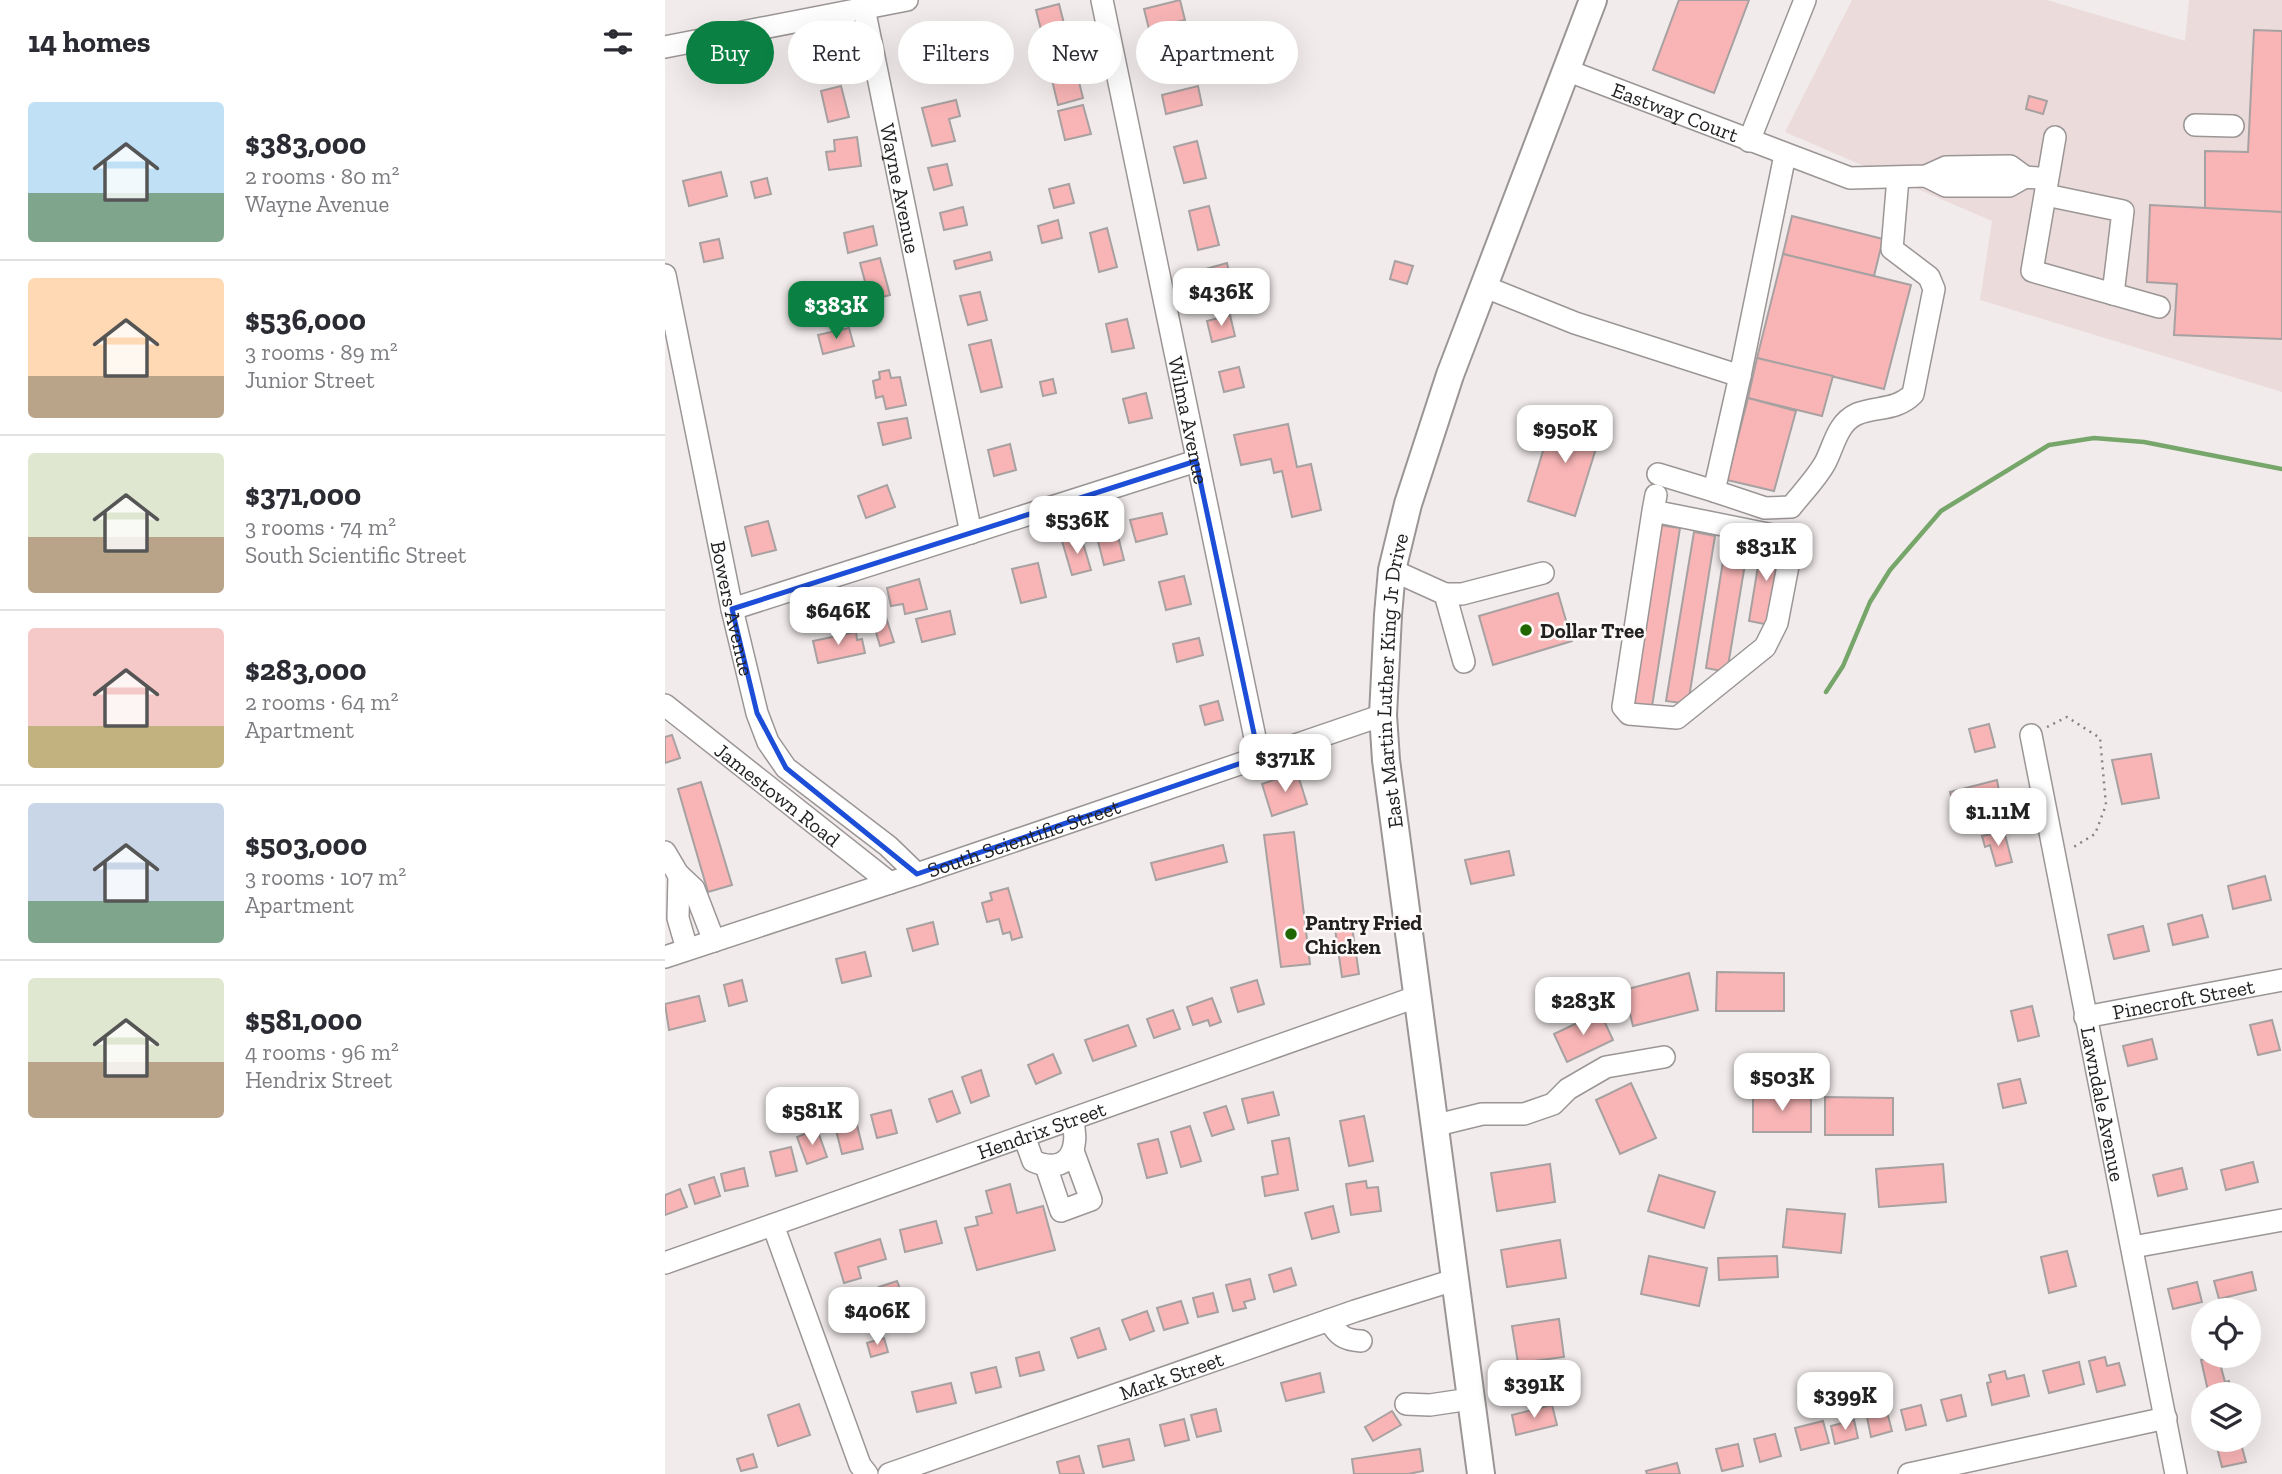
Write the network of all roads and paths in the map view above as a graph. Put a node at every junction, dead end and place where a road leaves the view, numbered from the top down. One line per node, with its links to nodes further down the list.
1 (907, 0): 5 (street)
2 (1102, 0): 20 (street, Wilma Avenue)
3 (1593, 0): 7 (main road, East Martin Luther King Jr Drive)
4 (1805, 0): 11 (street)
5 (864, 8): 6 (street); 24 (street, Wayne Avenue)
6 (665, 47)
7 (1566, 70): 11 (street, Eastway Court); 16 (main road, East Martin Luther King Jr Drive)
8 (2195, 125): 9 (street)
9 (2233, 126)
10 (2055, 138): 14 (street)
11 (1749, 141): 12 (street, Eastway Court)
12 (1785, 155): 13 (street, Eastway Court); 19 (street)
13 (1898, 178): 14 (street, Eastway Court); 22 (street)
14 (2047, 187): 17 (street); 17 (street)
15 (665, 275): 28 (street, Bowers Avenue)
16 (1483, 286): 19 (street); 25 (main road, East Martin Luther King Jr Drive)
17 (2113, 294): 18 (street)
18 (2159, 307)
19 (1740, 376): 22 (street)
20 (1196, 461): 24 (street); 33 (street, Wilma Avenue)
21 (1658, 474): 22 (street)
22 (1714, 491)
23 (1654, 503): 23 (street)
24 (971, 533): 28 (street)
25 (1392, 570): 27 (street); 31 (main road, East Martin Luther King Jr Drive)
26 (1543, 573): 27 (street)
27 (1445, 594): 29 (street)
28 (732, 609): 36 (street, Bowers Avenue)
29 (1464, 662)
30 (665, 705): 38 (street, Jamestown Road)
31 (1383, 715): 33 (street, South Scientific Street); 43 (main road, East Martin Luther King Jr Drive)
32 (2031, 735): 35 (street, Lawndale Avenue); 35 (path)
33 (1259, 757): 36 (street, South Scientific Street)
34 (665, 852): 37 (street)
35 (2055, 859): 44 (street, Lawndale Avenue)
36 (917, 874): 38 (street, South Scientific Street)
37 (679, 875): 39 (street); 40 (street)
38 (890, 883): 39 (street, South Scientific Street)
39 (714, 941): 40 (street, South Scientific Street)
40 (687, 949): 41 (street, South Scientific Street)
41 (665, 957)
42 (2282, 981): 44 (street, Pinecroft Street)
43 (1416, 997): 46 (street, Hendrix Street); 47 (main road, East Martin Luther King Jr Drive)
44 (2085, 1017): 53 (street, Lawndale Avenue)
45 (1664, 1057): 47 (street)
46 (1072, 1119): 48 (street, Hendrix Street); 49 (street)
47 (1433, 1126): 55 (main road, East Martin Luther King Jr Drive)
48 (1024, 1136): 50 (street); 52 (street, Hendrix Street)
49 (1073, 1151): 50 (street); 50 (street)
50 (1046, 1166)
51 (2282, 1220): 53 (street)
52 (773, 1225): 54 (street, Hendrix Street); 61 (street)
53 (2133, 1247): 60 (street, Lawndale Avenue)
54 (665, 1263)
55 (1454, 1280): 56 (street, Mark Street); 58 (main road, East Martin Luther King Jr Drive)
56 (1329, 1320): 57 (street); 62 (street, Mark Street)
57 (1361, 1342)
58 (1470, 1399): 59 (street); 63 (main road, East Martin Luther King Jr Drive)
59 (1406, 1404)
60 (2166, 1418): 64 (street); 65 (street, Lawndale Avenue)
61 (864, 1470)
62 (889, 1474)
63 (1481, 1474)
64 (1909, 1474)
65 (2176, 1474)

